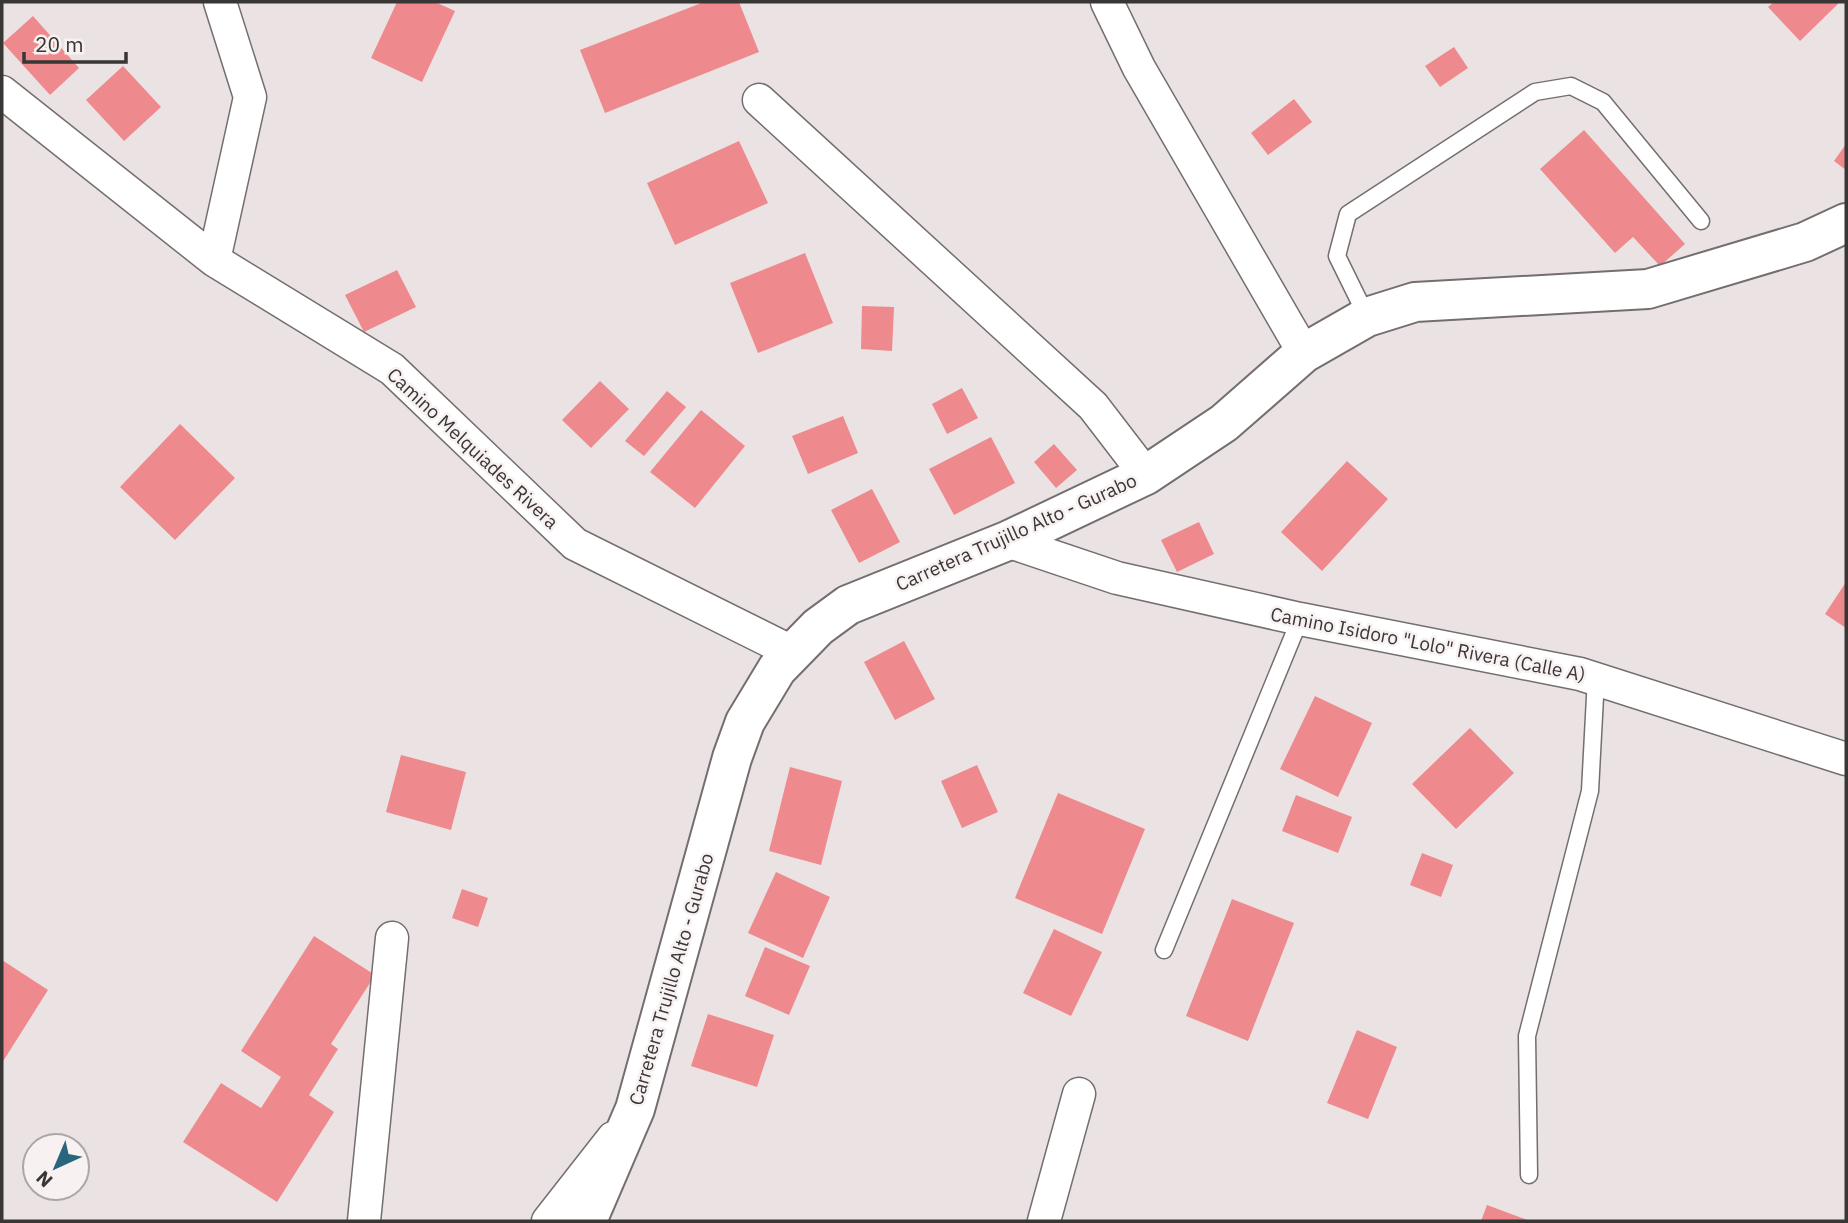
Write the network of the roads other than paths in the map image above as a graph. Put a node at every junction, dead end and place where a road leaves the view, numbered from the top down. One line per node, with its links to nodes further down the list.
1 (220, 2): 7 (street)
2 (1107, 2): 9 (street)
3 (2, 92): 7 (street, Camino Melquiades Rivera)
4 (759, 100): 10 (street)
5 (1701, 221): 8 (lane)
6 (1846, 223): 8 (main road, Carretera Trujillo Alto - Gurabo)
7 (214, 260): 13 (street, Camino Melquiades Rivera)
8 (1367, 317): 9 (main road, Carretera Trujillo Alto - Gurabo)
9 (1304, 353): 10 (main road, Carretera Trujillo Alto - Gurabo)
10 (1146, 475): 11 (main road, Carretera Trujillo Alto - Gurabo)
11 (1007, 541): 12 (street, Camino Isidoro "Lolo" Rivera (Calle A)); 13 (main road, Carretera Trujillo Alto - Gurabo)
12 (1300, 619): 14 (street, Camino Isidoro "Lolo" Rivera (Calle A)); 17 (lane)
13 (792, 652): 19 (main road, Carretera Trujillo Alto - Gurabo)
14 (1596, 678): 15 (street, Camino Isidoro "Lolo" Rivera (Calle A)); 20 (lane)
15 (1846, 759)
16 (392, 938): 21 (street)
17 (1164, 950)
18 (1079, 1094): 24 (street)
19 (635, 1109): 22 (street); 23 (main road, Carretera Trujillo Alto - Gurabo)
20 (1529, 1175)
21 (364, 1221)
22 (548, 1221)
23 (587, 1221)
24 (1044, 1221)

